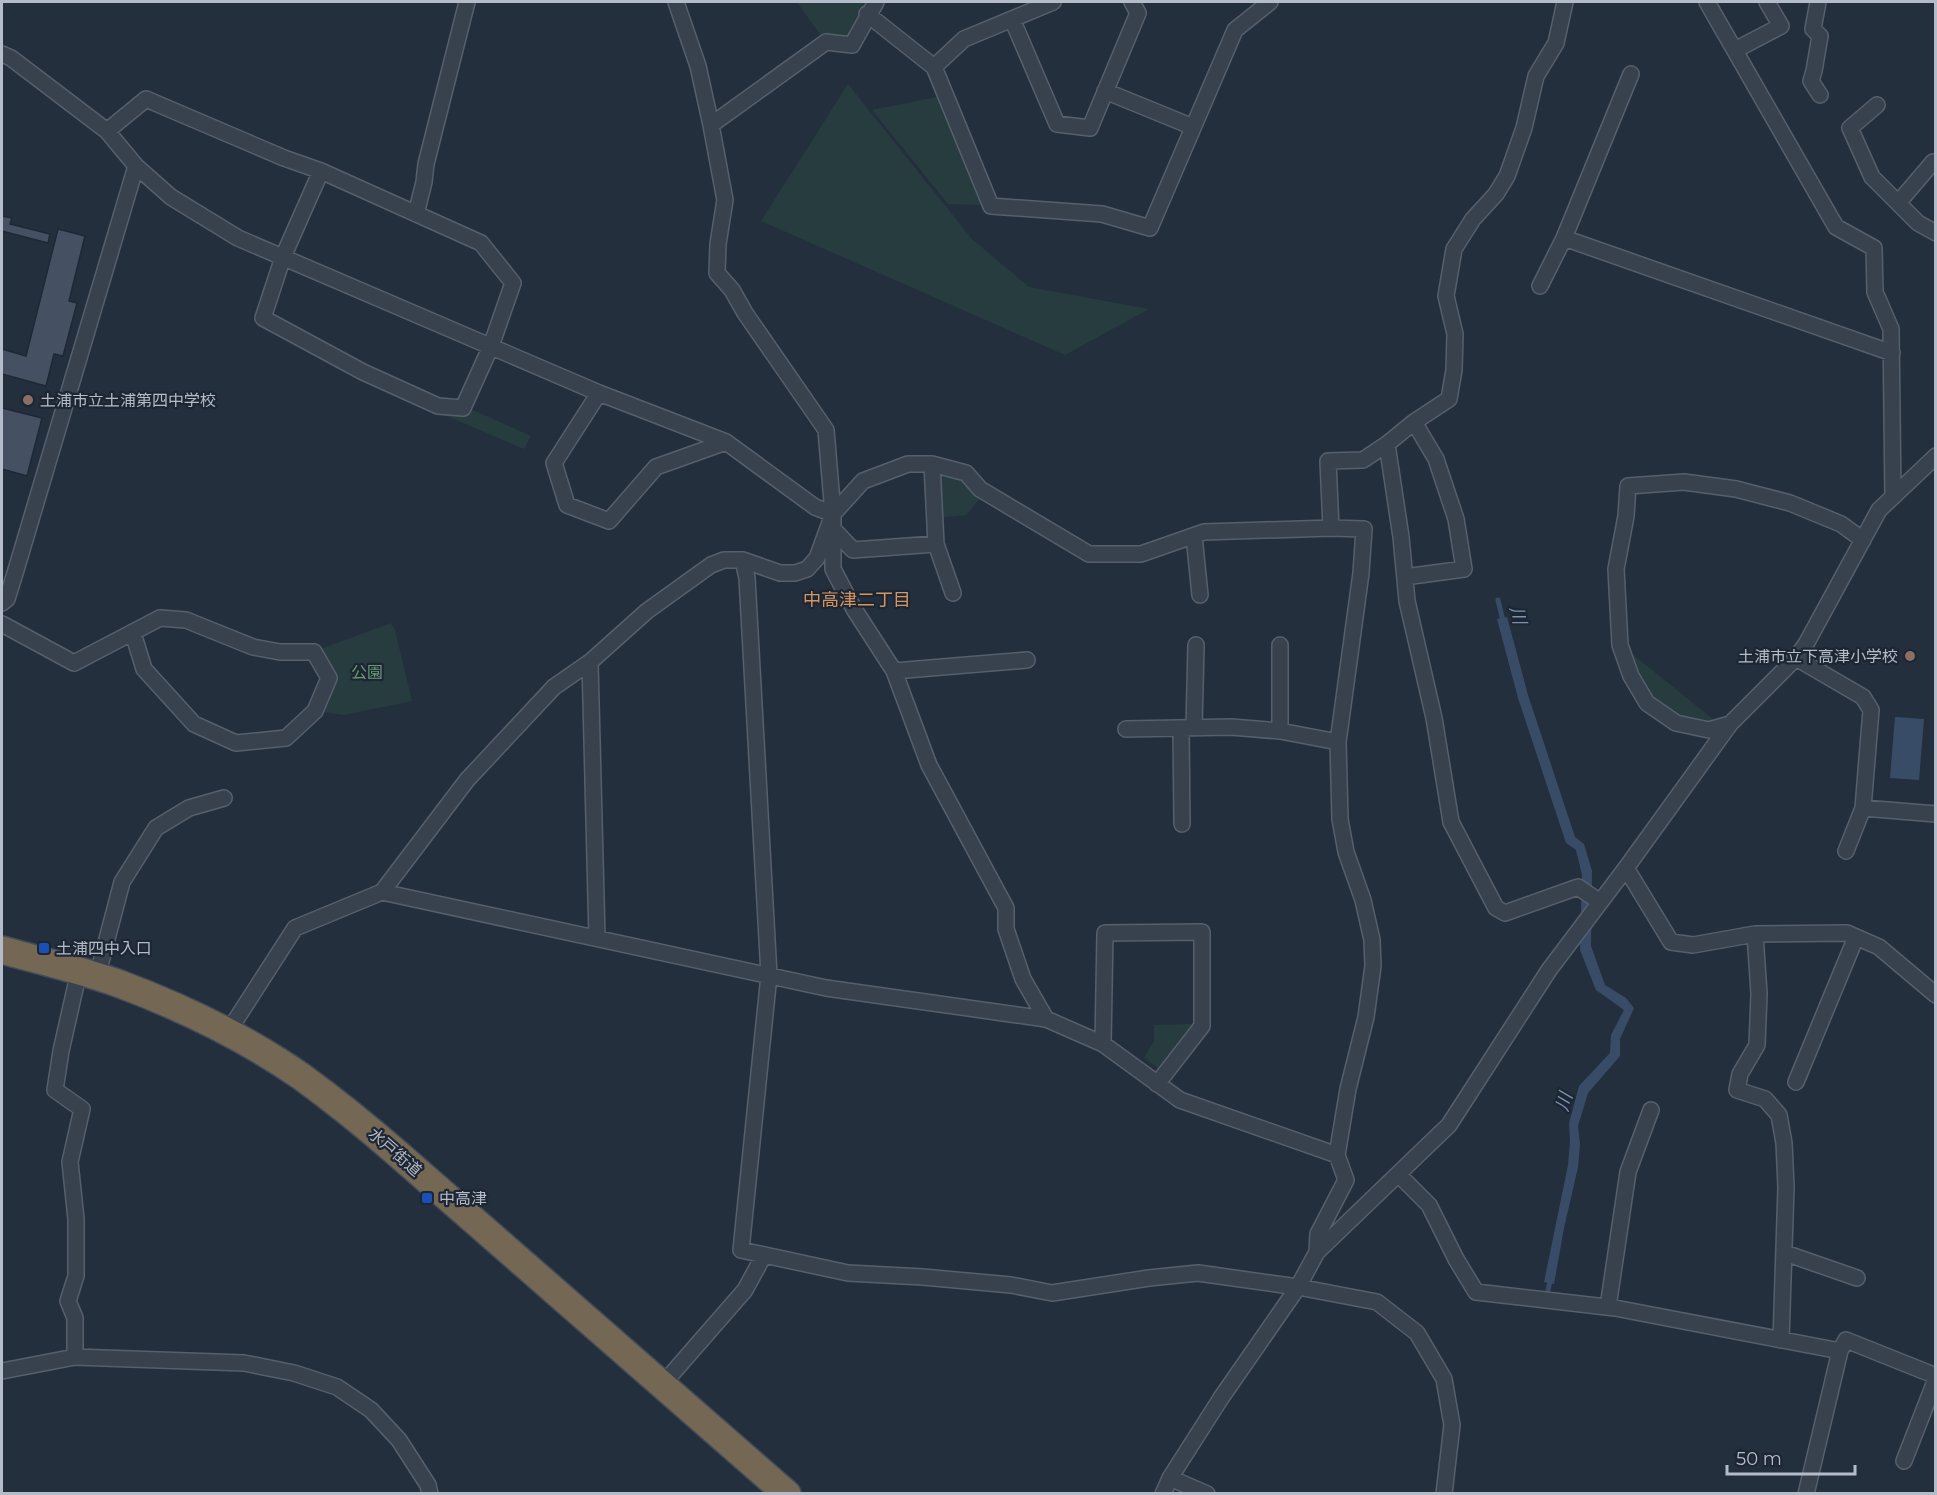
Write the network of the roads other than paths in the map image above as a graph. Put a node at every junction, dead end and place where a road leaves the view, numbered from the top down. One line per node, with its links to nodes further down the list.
1 (467, 2): 26 (street)
2 (676, 2): 19 (street)
3 (1053, 2): 11 (street)
4 (1132, 2): 16 (street)
5 (1269, 2): 20 (street)
6 (1565, 2): 34 (street)
7 (1707, 2): 12 (street)
8 (1767, 2): 12 (street)
9 (1818, 2): 17 (street)
10 (872, 8): 14 (street); 19 (street)
11 (1012, 19): 14 (street); 16 (street)
12 (1735, 50): 32 (street)
13 (2, 54): 21 (street)
14 (934, 67): 20 (street)
15 (1631, 74): 28 (street)
16 (1106, 91): 20 (street)
17 (1820, 96)
18 (1877, 105): 25 (street)
19 (711, 125): 40 (street)
20 (1194, 127)
21 (107, 131): 23 (street); 24 (street)
22 (1933, 162): 25 (street)
23 (136, 166): 29 (street); 49 (street)
24 (321, 171): 26 (street); 29 (street)
25 (1898, 203): 27 (street)
26 (416, 214): 31 (street)
27 (1935, 232)
28 (1564, 238): 30 (street); 32 (street)
29 (283, 257): 31 (street); 31 (street)
30 (1540, 286)
31 (491, 346): 33 (street)
32 (1892, 353): 39 (street)
33 (599, 393): 35 (street); 35 (street)
34 (1414, 422): 36 (street); 46 (street)
35 (726, 442): 40 (street)
36 (1387, 444): 41 (street); 46 (street)
37 (1935, 456): 39 (street)
38 (932, 464): 40 (street); 42 (street); 44 (street)
39 (1893, 497): 43 (street)
40 (833, 522): 44 (street); 45 (street); 57 (street)
41 (1331, 528): 42 (street); 62 (street)
42 (1194, 536): 48 (street)
43 (1863, 540): 54 (street); 58 (street)
44 (936, 544): 47 (street)
45 (743, 560): 56 (street); 76 (street)
46 (1404, 577): 70 (street)
47 (953, 592)
48 (1200, 595)
49 (2, 603)
50 (2, 624): 51 (street)
51 (133, 633): 51 (street)
52 (1196, 645): 59 (street)
53 (1280, 645): 61 (street)
54 (1796, 658): 58 (street); 64 (street)
55 (1027, 660): 57 (street)
56 (590, 662): 69 (street); 73 (street)
57 (894, 671): 78 (street)
58 (1730, 724): 68 (street)
59 (1187, 728): 60 (street); 61 (street); 66 (street)
60 (1126, 729)
61 (1280, 731): 62 (street)
62 (1338, 742): 84 (street)
63 (224, 798): 75 (street)
64 (1863, 808): 65 (street); 67 (street)
65 (1935, 814)
66 (1182, 824)
67 (1846, 851)
68 (1626, 868): 70 (street); 71 (street)
69 (382, 892): 73 (street); 79 (street)
70 (1600, 902): 85 (street)
71 (1755, 934): 72 (street); 87 (street)
72 (1856, 937): 77 (street); 81 (street)
73 (597, 938): 76 (street)
74 (2, 951): 75 (highway, 水戸街道)
75 (88, 974): 79 (highway, 水戸街道); 94 (street)
76 (769, 975): 78 (street); 88 (street)
77 (1935, 995)
78 (1046, 1019): 80 (street)
79 (228, 1032): 97 (highway, 水戸街道)
80 (1103, 1044): 82 (street); 82 (street)
81 (1796, 1082)
82 (1158, 1084): 84 (street)
83 (1651, 1110): 91 (street)
84 (1337, 1155): 86 (street)
85 (1398, 1174): 86 (street); 91 (street)
86 (1317, 1252): 90 (street)
87 (1785, 1253): 89 (street); 92 (street)
88 (764, 1255): 90 (street); 97 (street)
89 (1857, 1278)
90 (1298, 1287): 99 (street); 104 (street)
91 (1608, 1307): 92 (street)
92 (1781, 1340): 93 (street)
93 (1840, 1351): 96 (street); 105 (street)
94 (75, 1357): 95 (street); 100 (street)
95 (2, 1371)
96 (1935, 1378): 98 (street)
97 (663, 1384): 101 (highway, 水戸街道)
98 (1904, 1461)
99 (1170, 1478): 102 (street); 103 (street)
100 (430, 1494)
101 (787, 1494)
102 (1163, 1494)
103 (1207, 1494)
104 (1444, 1494)
105 (1806, 1494)

